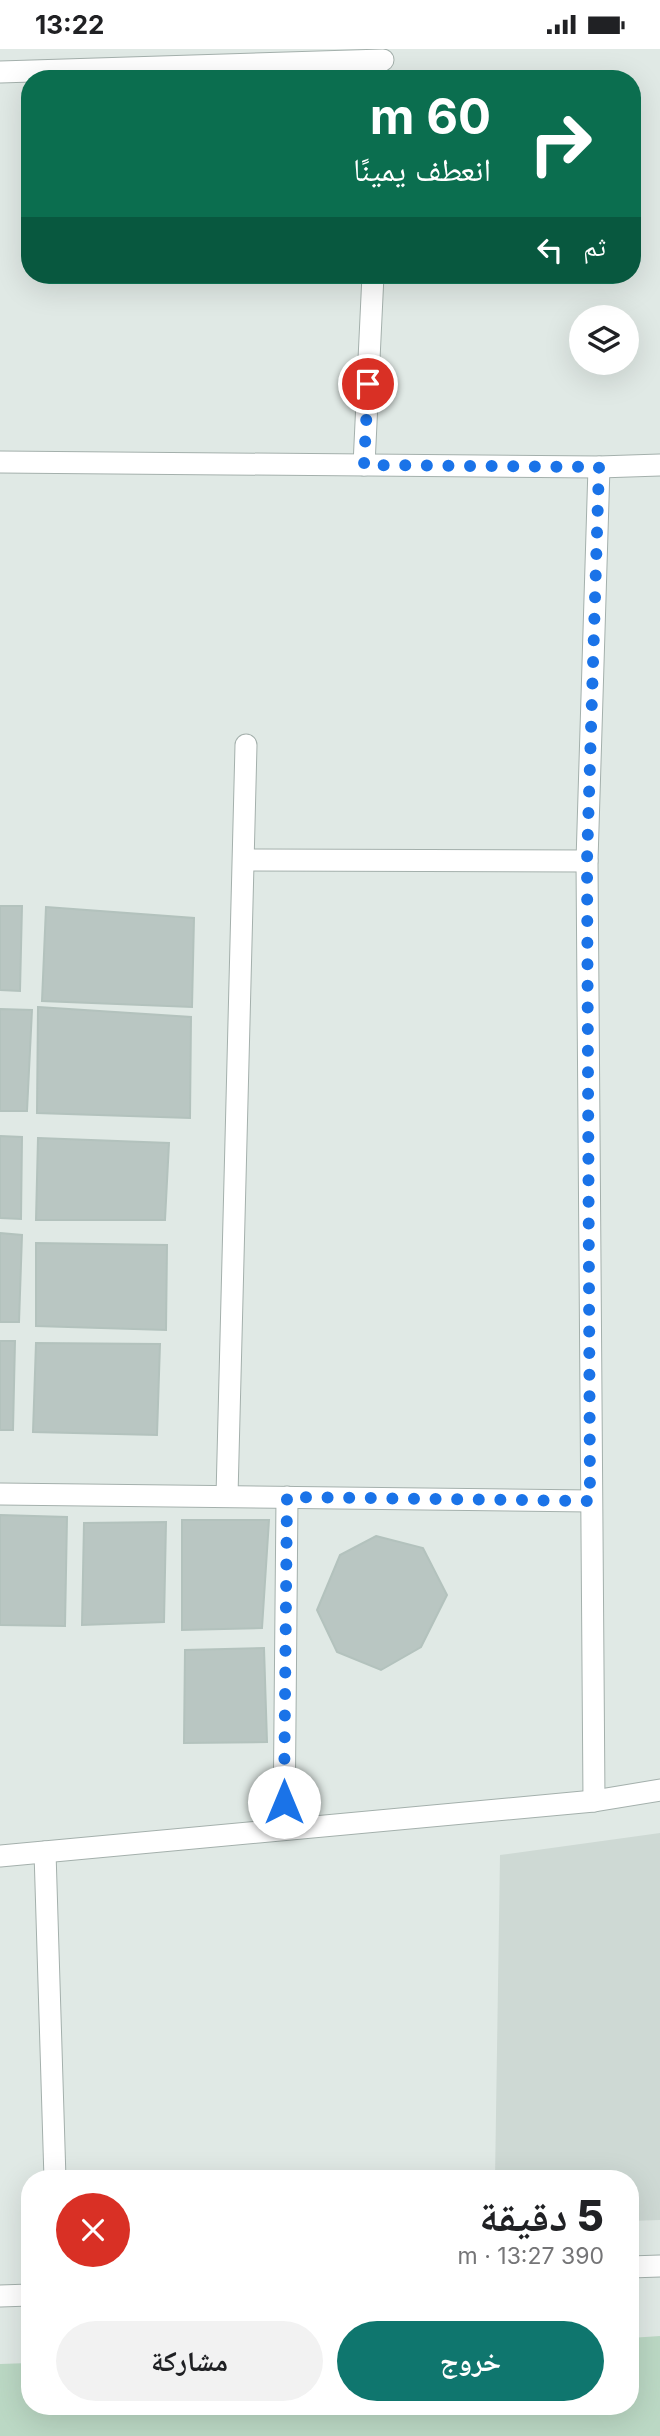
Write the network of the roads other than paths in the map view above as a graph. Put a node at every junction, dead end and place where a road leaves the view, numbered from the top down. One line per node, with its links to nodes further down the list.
1 (383, 63): 2 (street)
2 (85, 70)
3 (0, 72): 4 (street)
4 (21, 72)
5 (373, 284): 7 (street)
6 (0, 462): 7 (street)
7 (364, 465): 9 (street)
8 (660, 465): 9 (street)
9 (599, 467): 12 (street)
10 (246, 745): 11 (street)
11 (244, 860): 12 (street); 14 (street)
12 (587, 861): 16 (street)
13 (0, 1494): 14 (street)
14 (227, 1496): 15 (street)
15 (287, 1497): 16 (street); 19 (street)
16 (590, 1501): 18 (street)
17 (660, 1790): 18 (street)
18 (594, 1801): 19 (street)
19 (284, 1829): 20 (street)
20 (45, 1852): 21 (street); 22 (street)
21 (0, 1856)
22 (55, 2170)
23 (660, 2266): 24 (street)
24 (639, 2267)
25 (21, 2295): 26 (street)
26 (0, 2296)

